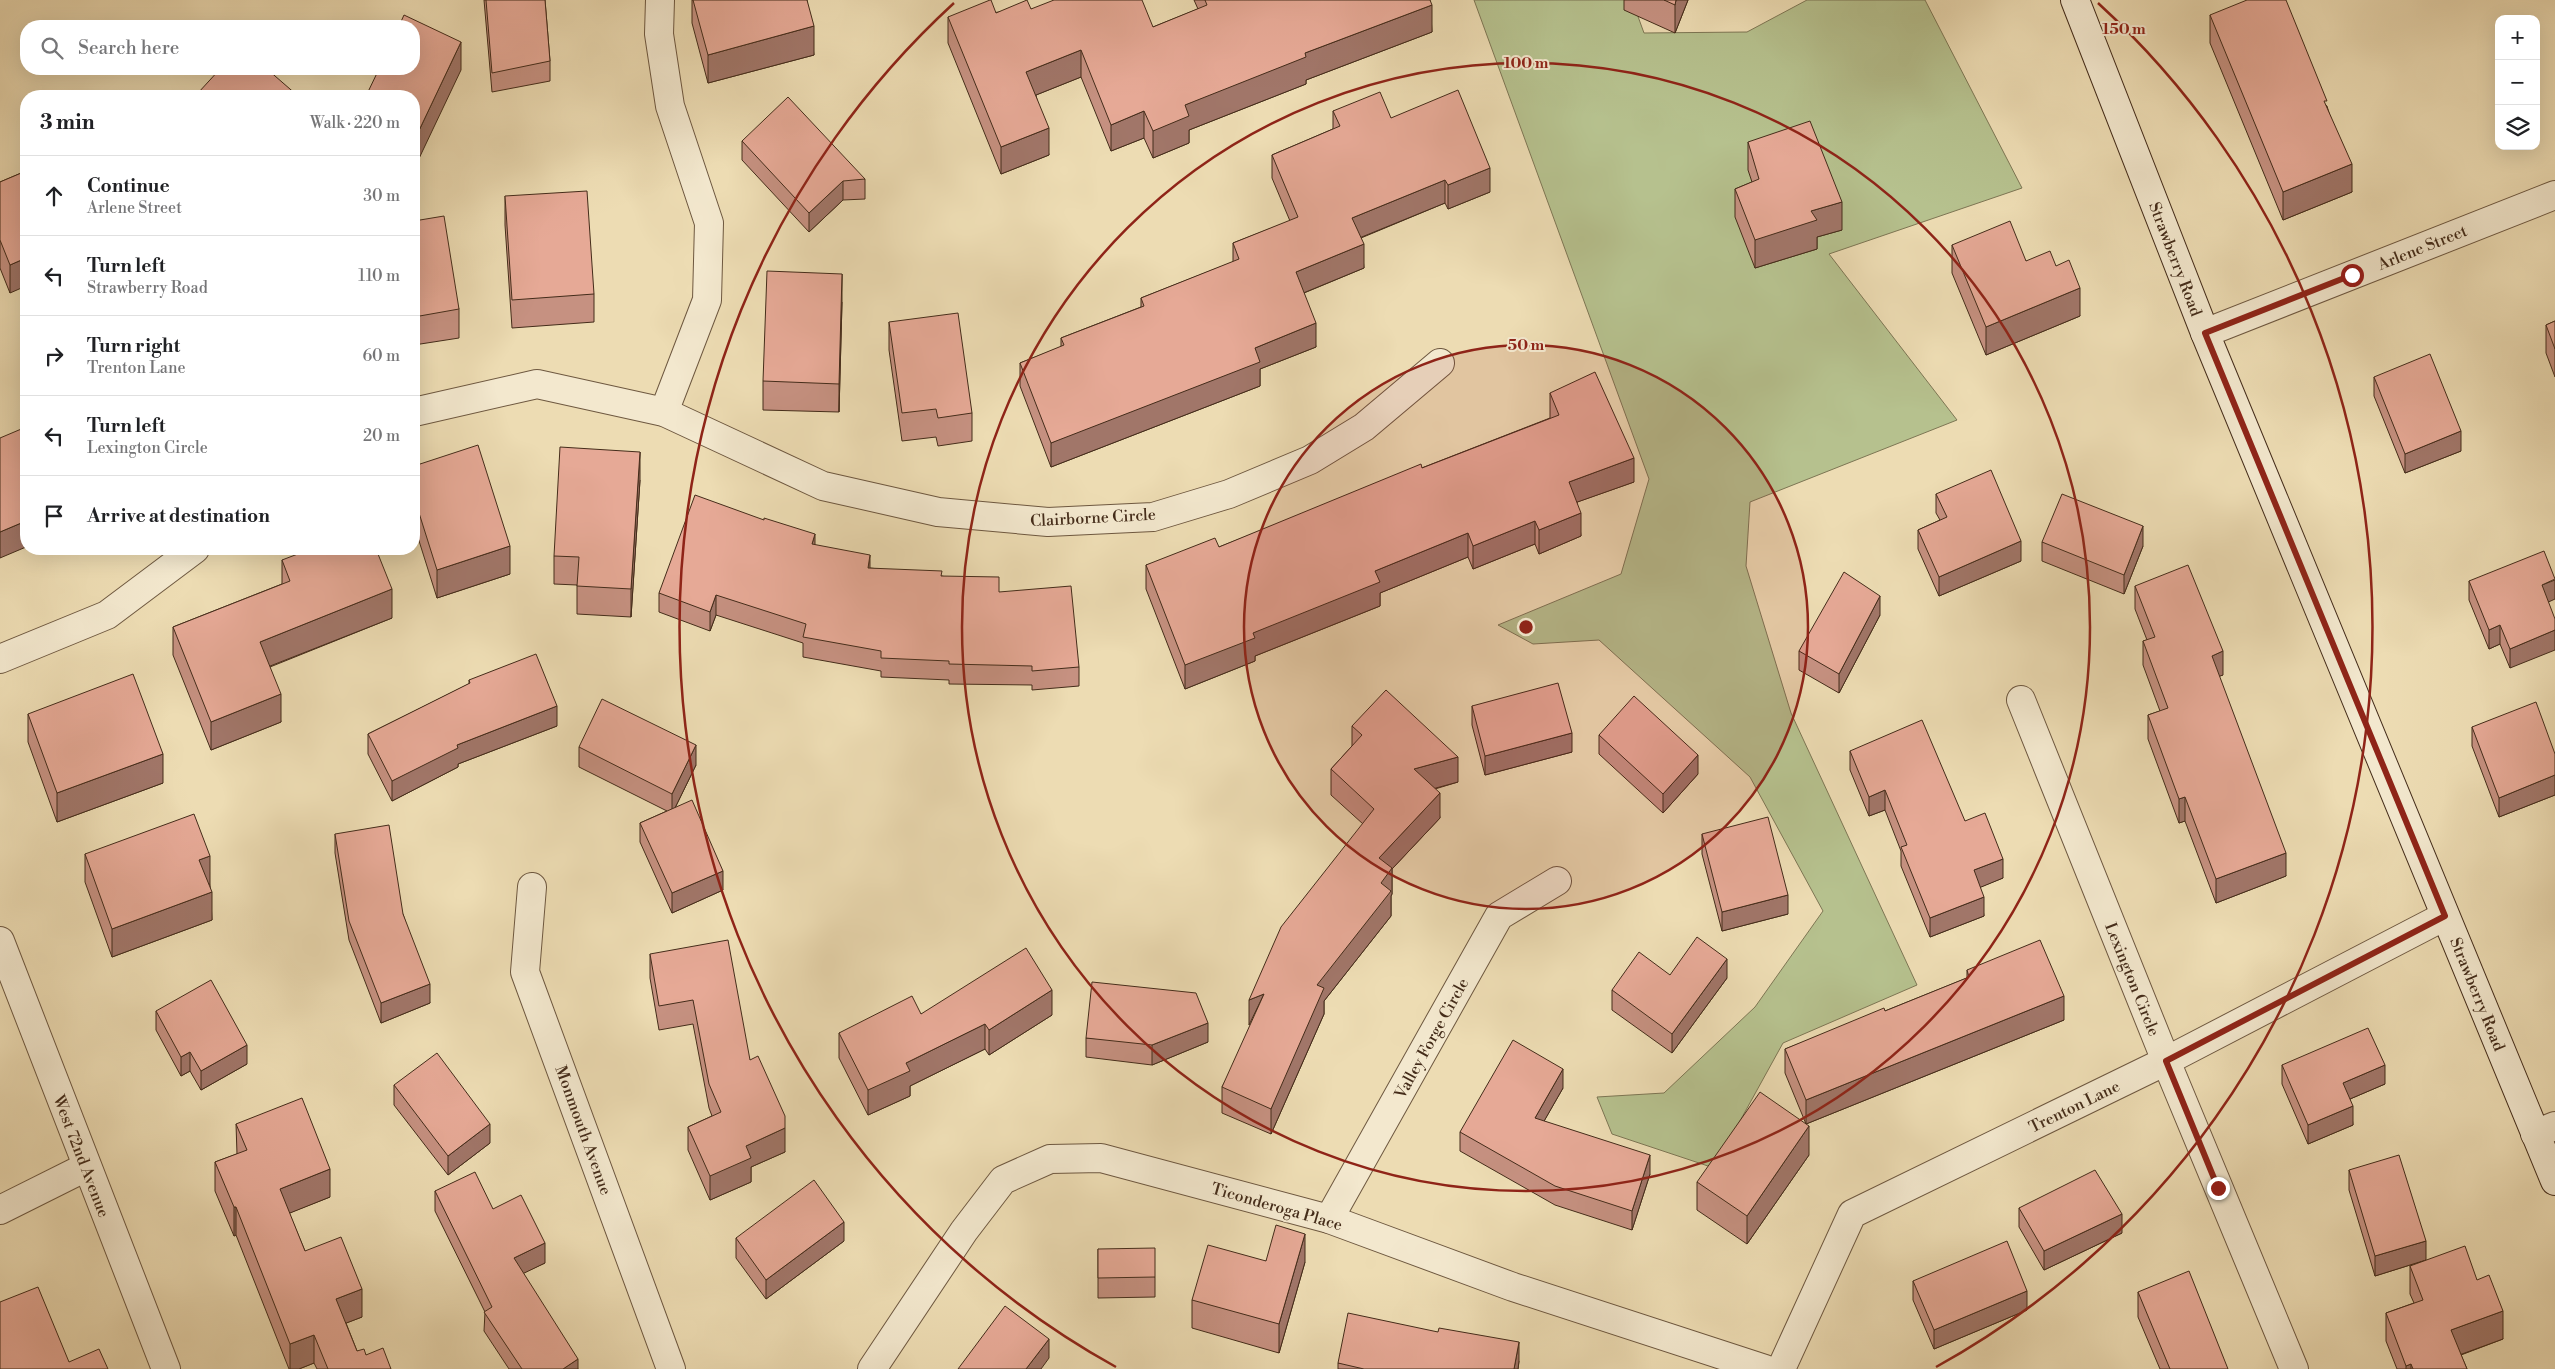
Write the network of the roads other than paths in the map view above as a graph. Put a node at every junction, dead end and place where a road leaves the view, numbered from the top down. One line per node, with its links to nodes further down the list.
1 (660, 0): 7 (street)
2 (2075, 0): 4 (street, Strawberry Road)
3 (2555, 195): 4 (street, Arlene Street)
4 (2205, 333): 13 (street, Strawberry Road)
5 (1440, 363): 7 (street, Clairborne Circle)
6 (420, 411): 7 (street, Clairborne Circle)
7 (664, 412)
8 (187, 555): 9 (street)
9 (0, 659)
10 (2020, 700): 15 (street, Lexington Circle)
11 (1557, 881): 20 (street, Valley Forge Circle)
12 (532, 887): 22 (street, Monmouth Avenue)
13 (2445, 916): 15 (street, Trenton Lane); 16 (street, Strawberry Road)
14 (0, 942): 17 (street, West 72nd Avenue)
15 (2166, 1061): 25 (street, Trenton Lane); 26 (street, Lexington Circle)
16 (2545, 1130): 18 (street, Strawberry Road)
17 (86, 1167): 19 (street); 21 (street, West 72nd Avenue)
18 (2555, 1181)
19 (0, 1210)
20 (1329, 1219): 23 (street, Ticonderoga Place); 24 (street, Ticonderoga Place)
21 (166, 1369)
22 (671, 1369)
23 (872, 1369)
24 (1765, 1369)
25 (1782, 1369)
26 (2294, 1369)

